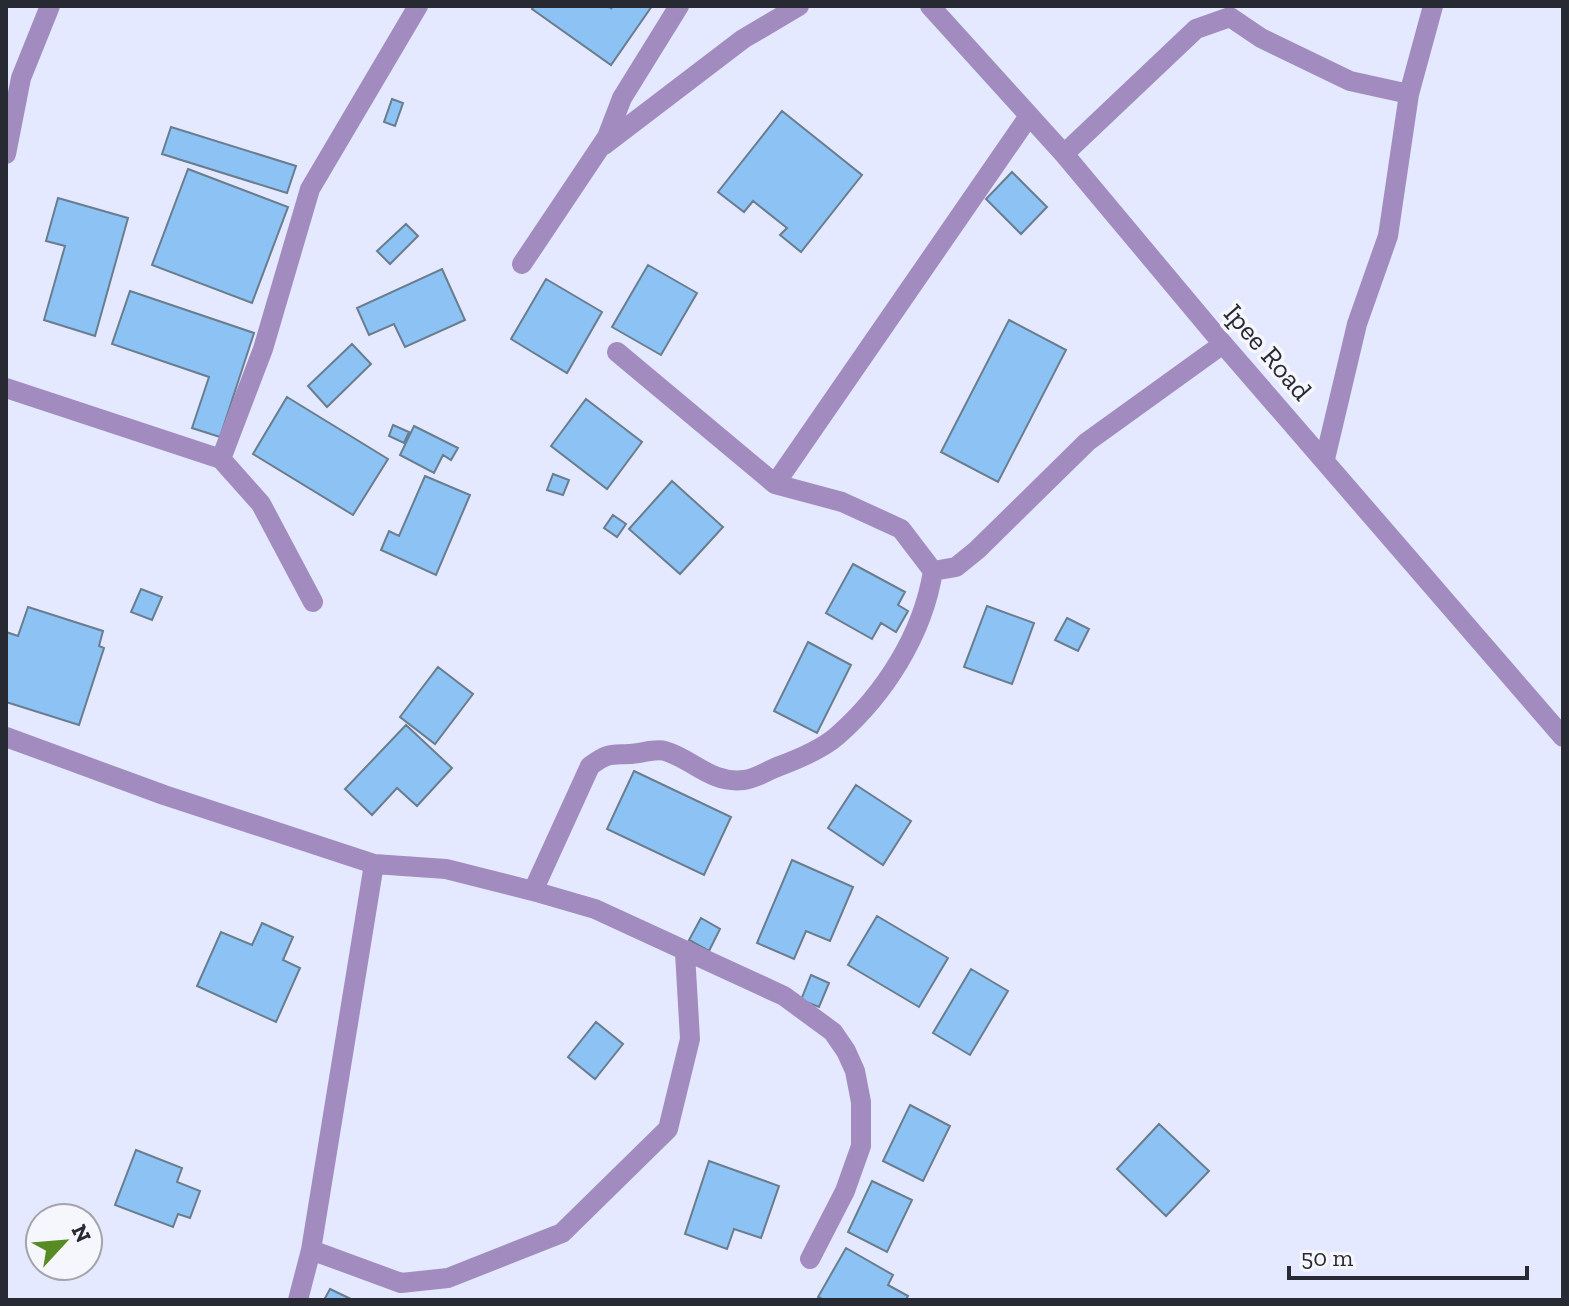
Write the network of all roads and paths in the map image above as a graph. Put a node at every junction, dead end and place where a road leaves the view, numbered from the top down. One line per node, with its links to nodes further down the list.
1 (50, 6): 10 (street)
2 (418, 6): 16 (street)
3 (679, 6): 9 (street)
4 (799, 6): 9 (street)
5 (930, 6): 8 (street, Ipee Road)
6 (1433, 6): 7 (street)
7 (1409, 94): 11 (street); 17 (street)
8 (1029, 116): 11 (street, Ipee Road); 18 (street)
9 (599, 149): 12 (street)
10 (6, 154)
11 (1064, 154): 13 (street, Ipee Road)
12 (522, 264)
13 (1223, 344): 17 (street, Ipee Road); 19 (street)
14 (617, 352): 18 (street)
15 (6, 388): 16 (street)
16 (221, 459): 20 (street)
17 (1325, 459): 22 (street, Ipee Road)
18 (775, 484): 19 (street)
19 (933, 571): 24 (street)
20 (313, 602)
21 (6, 737): 23 (street)
22 (1563, 737)
23 (374, 864): 24 (street); 26 (street)
24 (533, 891): 25 (street)
25 (685, 953): 26 (street); 27 (street)
26 (311, 1250): 28 (street)
27 (810, 1259)
28 (298, 1300)

